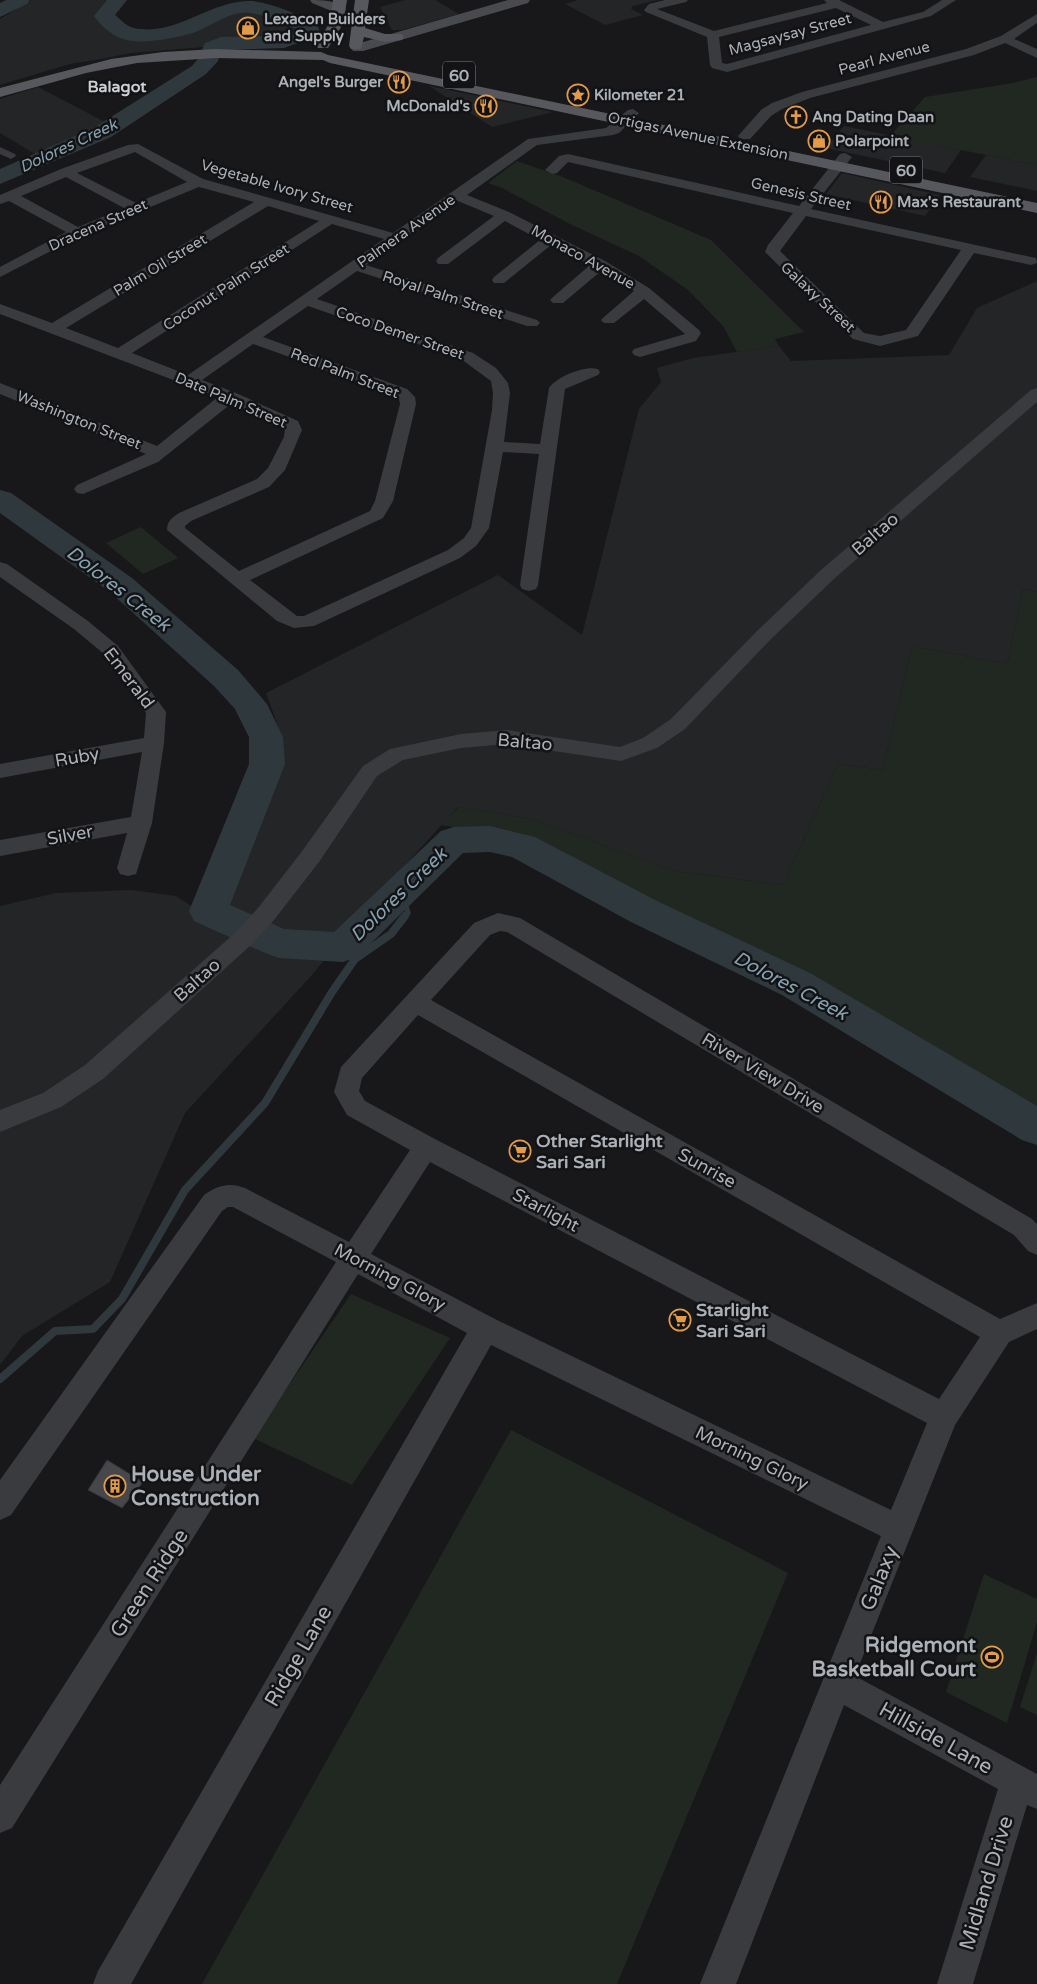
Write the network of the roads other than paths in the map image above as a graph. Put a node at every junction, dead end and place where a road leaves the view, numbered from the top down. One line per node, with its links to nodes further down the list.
1 (317, 0): 7 (main road)
2 (362, 0): 13 (main road)
3 (523, 0): 13 (main road)
4 (682, 0): 11 (street)
5 (950, 0): 9 (street, Magsaysay Street)
6 (833, 2): 9 (street); 11 (street)
7 (340, 4): 10 (main road)
8 (1037, 18): 12 (street, Pearl Avenue)
9 (882, 26): 11 (street, Magsaysay Street)
10 (334, 33): 13 (main road, Ortigas Avenue Extension); 14 (main road)
11 (713, 35)
12 (1005, 39): 15 (street); 18 (street, Pearl Avenue)
13 (358, 41): 14 (main road, 60); 17 (main road, Ortigas Avenue Extension / 60)
14 (323, 52): 16 (main road, 60); 17 (main road, Ortigas Avenue Extension / 60)
15 (1037, 54)
16 (0, 93)
17 (629, 117): 18 (main road, Ortigas Avenue Extension / 60); 21 (main road, Ortigas Avenue Extension / 60); 27 (street, Palmera Avenue)
18 (745, 136): 21 (main road, Ortigas Avenue Extension / 60)
19 (0, 150): 20 (street)
20 (12, 156)
21 (842, 162): 28 (main road, Ortigas Avenue Extension / 60); 32 (main road, Ortigas Avenue Extension / 60); 33 (street, Galaxy Street)
22 (552, 170): 24 (street, Genesis Street)
23 (66, 172): 25 (street, Vegetable Ivory Street); 29 (street); 31 (street)
24 (662, 180): 26 (street); 33 (street, Genesis Street)
25 (198, 182): 30 (street, Vegetable Ivory Street); 31 (street, Dracena Street)
26 (651, 191)
27 (457, 196): 34 (street, Monaco Avenue); 37 (street, Palmera Avenue)
28 (1037, 197)
29 (5, 198): 36 (street)
30 (266, 201): 35 (street, Vegetable Ivory Street); 52 (street, Palm Oil Street)
31 (135, 208): 36 (street, Dracena Street)
32 (1037, 208)
33 (801, 212): 39 (street, Genesis Street); 39 (street, Galaxy Street)
34 (504, 215): 38 (street, Monaco Avenue); 40 (street)
35 (331, 220): 37 (street, Vegetable Ivory Street); 55 (street, Coconut Palm Street)
36 (77, 232): 44 (street, Dracena Street)
37 (396, 238): 43 (street, Palmera Avenue)
38 (550, 239): 42 (street, Monaco Avenue); 45 (street)
39 (970, 248): 41 (street, Genesis Street)
40 (443, 261)
41 (1031, 261)
42 (600, 264): 46 (street, Monaco Avenue); 48 (street)
43 (355, 266): 47 (street, Palmera Avenue); 51 (street, Royal Palm Street)
44 (0, 273)
45 (499, 280)
46 (644, 291): 50 (street); 54 (street, Monaco Avenue)
47 (306, 300): 53 (street, Palmera Avenue); 61 (street, Coco Demer Street)
48 (558, 300)
49 (0, 309): 52 (street, Date Palm Street)
50 (609, 320)
51 (532, 323)
52 (54, 329): 55 (street, Date Palm Street)
53 (251, 338): 57 (street, Palmera Avenue); 66 (street, Red Palm Street)
54 (640, 352)
55 (120, 354): 57 (street, Date Palm Street)
56 (592, 372): 62 (street)
57 (190, 381): 60 (street, Date Palm Street)
58 (0, 388): 63 (street, Washington Street)
59 (1037, 393): 76 (street, Baltao)
60 (230, 396): 63 (street); 66 (street, Date Palm Street)
61 (494, 446): 62 (street); 68 (street, Coco Demer Street)
62 (548, 450): 67 (street)
63 (159, 453): 64 (street)
64 (83, 489)
65 (5, 578): 69 (street, Emerald)
66 (238, 579): 68 (street, Date Palm Street)
67 (529, 585)
68 (307, 622)
69 (154, 743): 70 (street, Ruby); 71 (street, Emerald)
70 (0, 771)
71 (141, 823): 72 (street, Silver); 73 (street, Emerald)
72 (0, 848)
73 (128, 868)
74 (482, 929): 75 (street, Starlight); 78 (street, River View Drive)
75 (416, 1003): 77 (street, Starlight); 82 (street, Sunrise)
76 (0, 1121)
77 (426, 1147): 79 (street, Green Ridge); 83 (street, Starlight)
78 (1037, 1243)
79 (354, 1257): 81 (street, Morning Glory); 84 (street, Morning Glory); 88 (street, Green Ridge)
80 (1037, 1316): 82 (street)
81 (485, 1328): 85 (street, Morning Glory); 89 (street, Ridge Lane)
82 (999, 1332): 83 (street, Galaxy)
83 (944, 1417): 85 (street, Galaxy)
84 (0, 1505)
85 (899, 1529): 86 (street, Galaxy)
86 (836, 1683): 87 (street, Hillside Lane); 90 (street, Galaxy)
87 (1027, 1787): 91 (street, Midland Drive)
88 (0, 1816)
89 (111, 1984)
90 (718, 1984)
91 (955, 1984)

